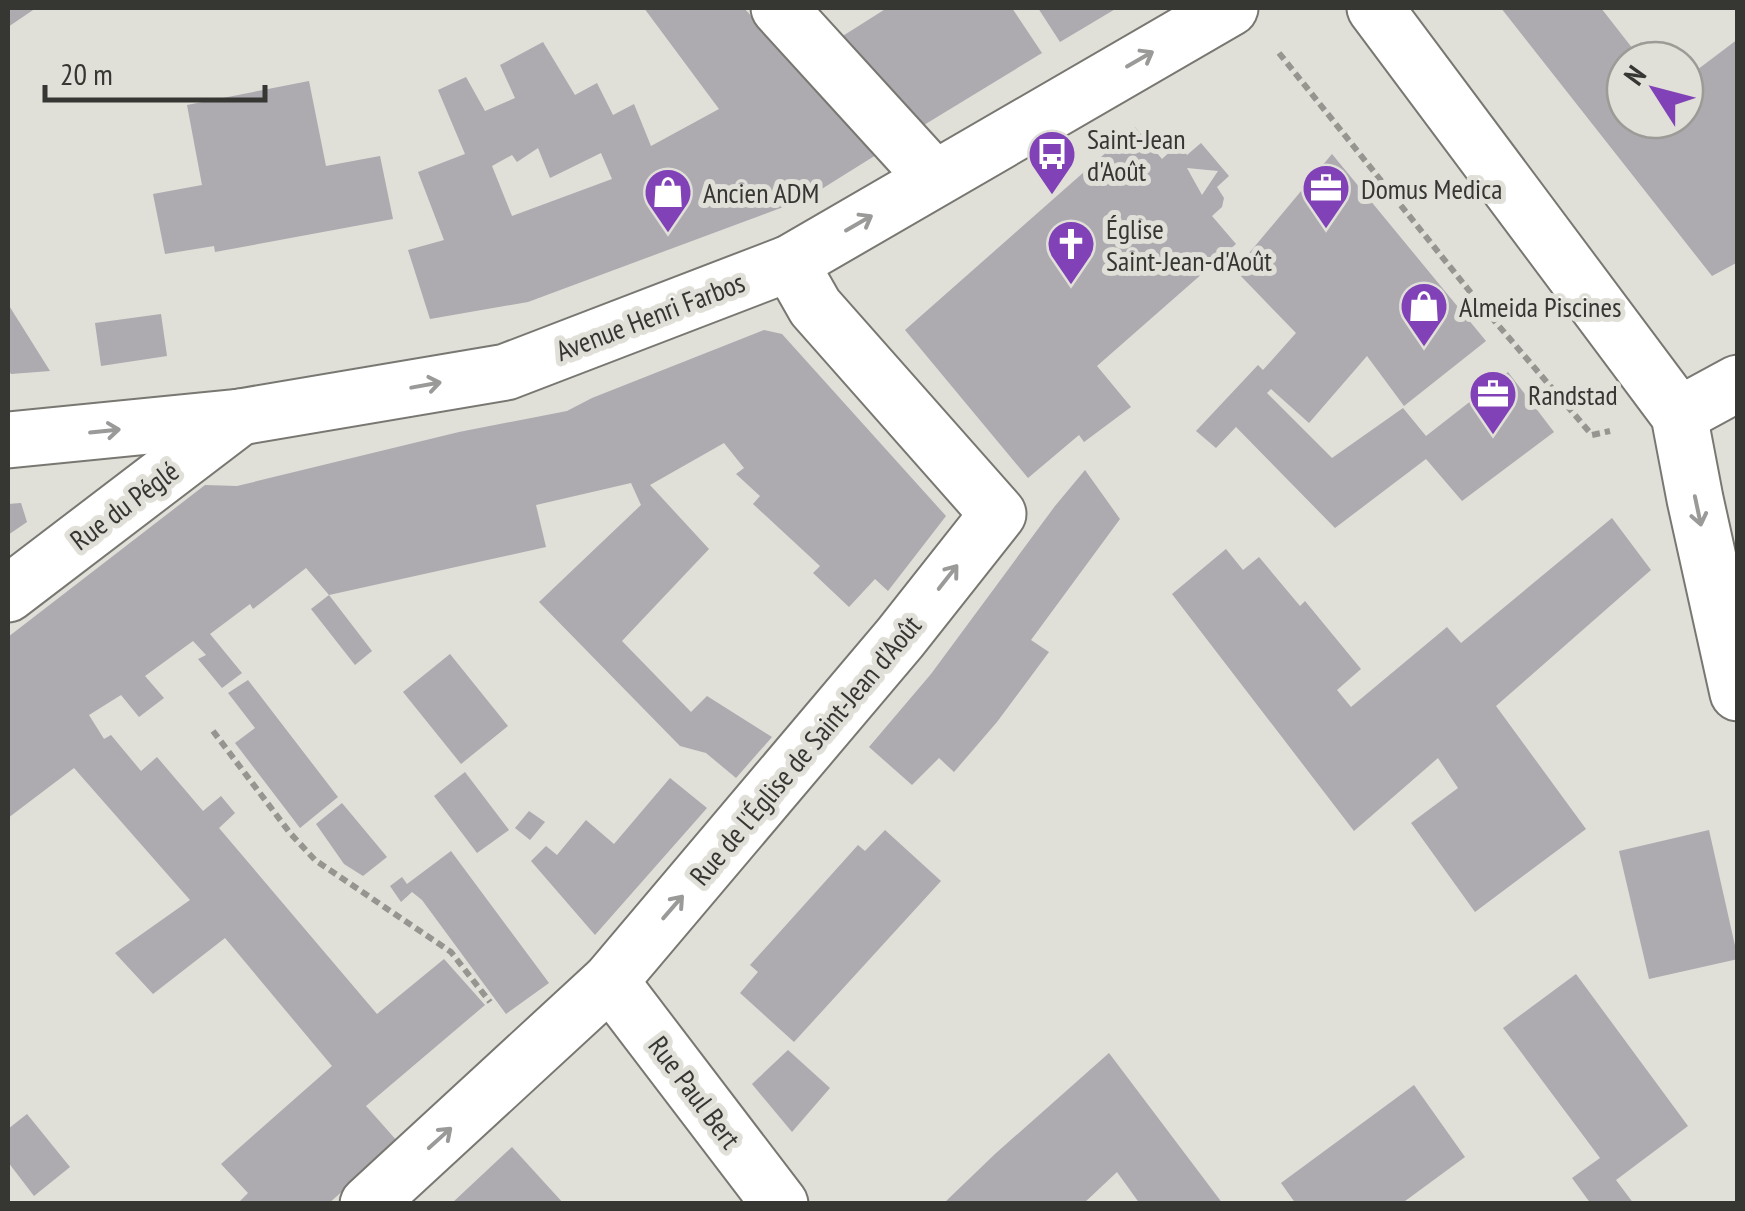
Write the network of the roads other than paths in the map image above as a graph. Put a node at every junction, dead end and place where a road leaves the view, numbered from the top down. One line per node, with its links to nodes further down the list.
1 (779, 8): 4 (street)
2 (1230, 8): 4 (street, Avenue Henri Farbos, one-way to 2)
3 (1375, 8): 7 (street)
4 (934, 178): 5 (street, Avenue Henri Farbos, one-way to 4)
5 (790, 263): 8 (street, Avenue Henri Farbos, one-way to 5); 12 (street, Rue de l'Église de Saint-Jean d'Août, one-way to 5)
6 (1738, 383): 7 (street)
7 (1680, 415): 11 (street, one-way to 11)
8 (240, 417): 9 (street, Avenue Henri Farbos, one-way to 8); 10 (street, Rue du Péglé)
9 (8, 440)
10 (8, 594)
11 (1738, 693)
12 (610, 982): 13 (street, Rue de l'Église de Saint-Jean d'Août, one-way to 12); 14 (street, Rue Paul Bert)
13 (368, 1204)
14 (780, 1204)

